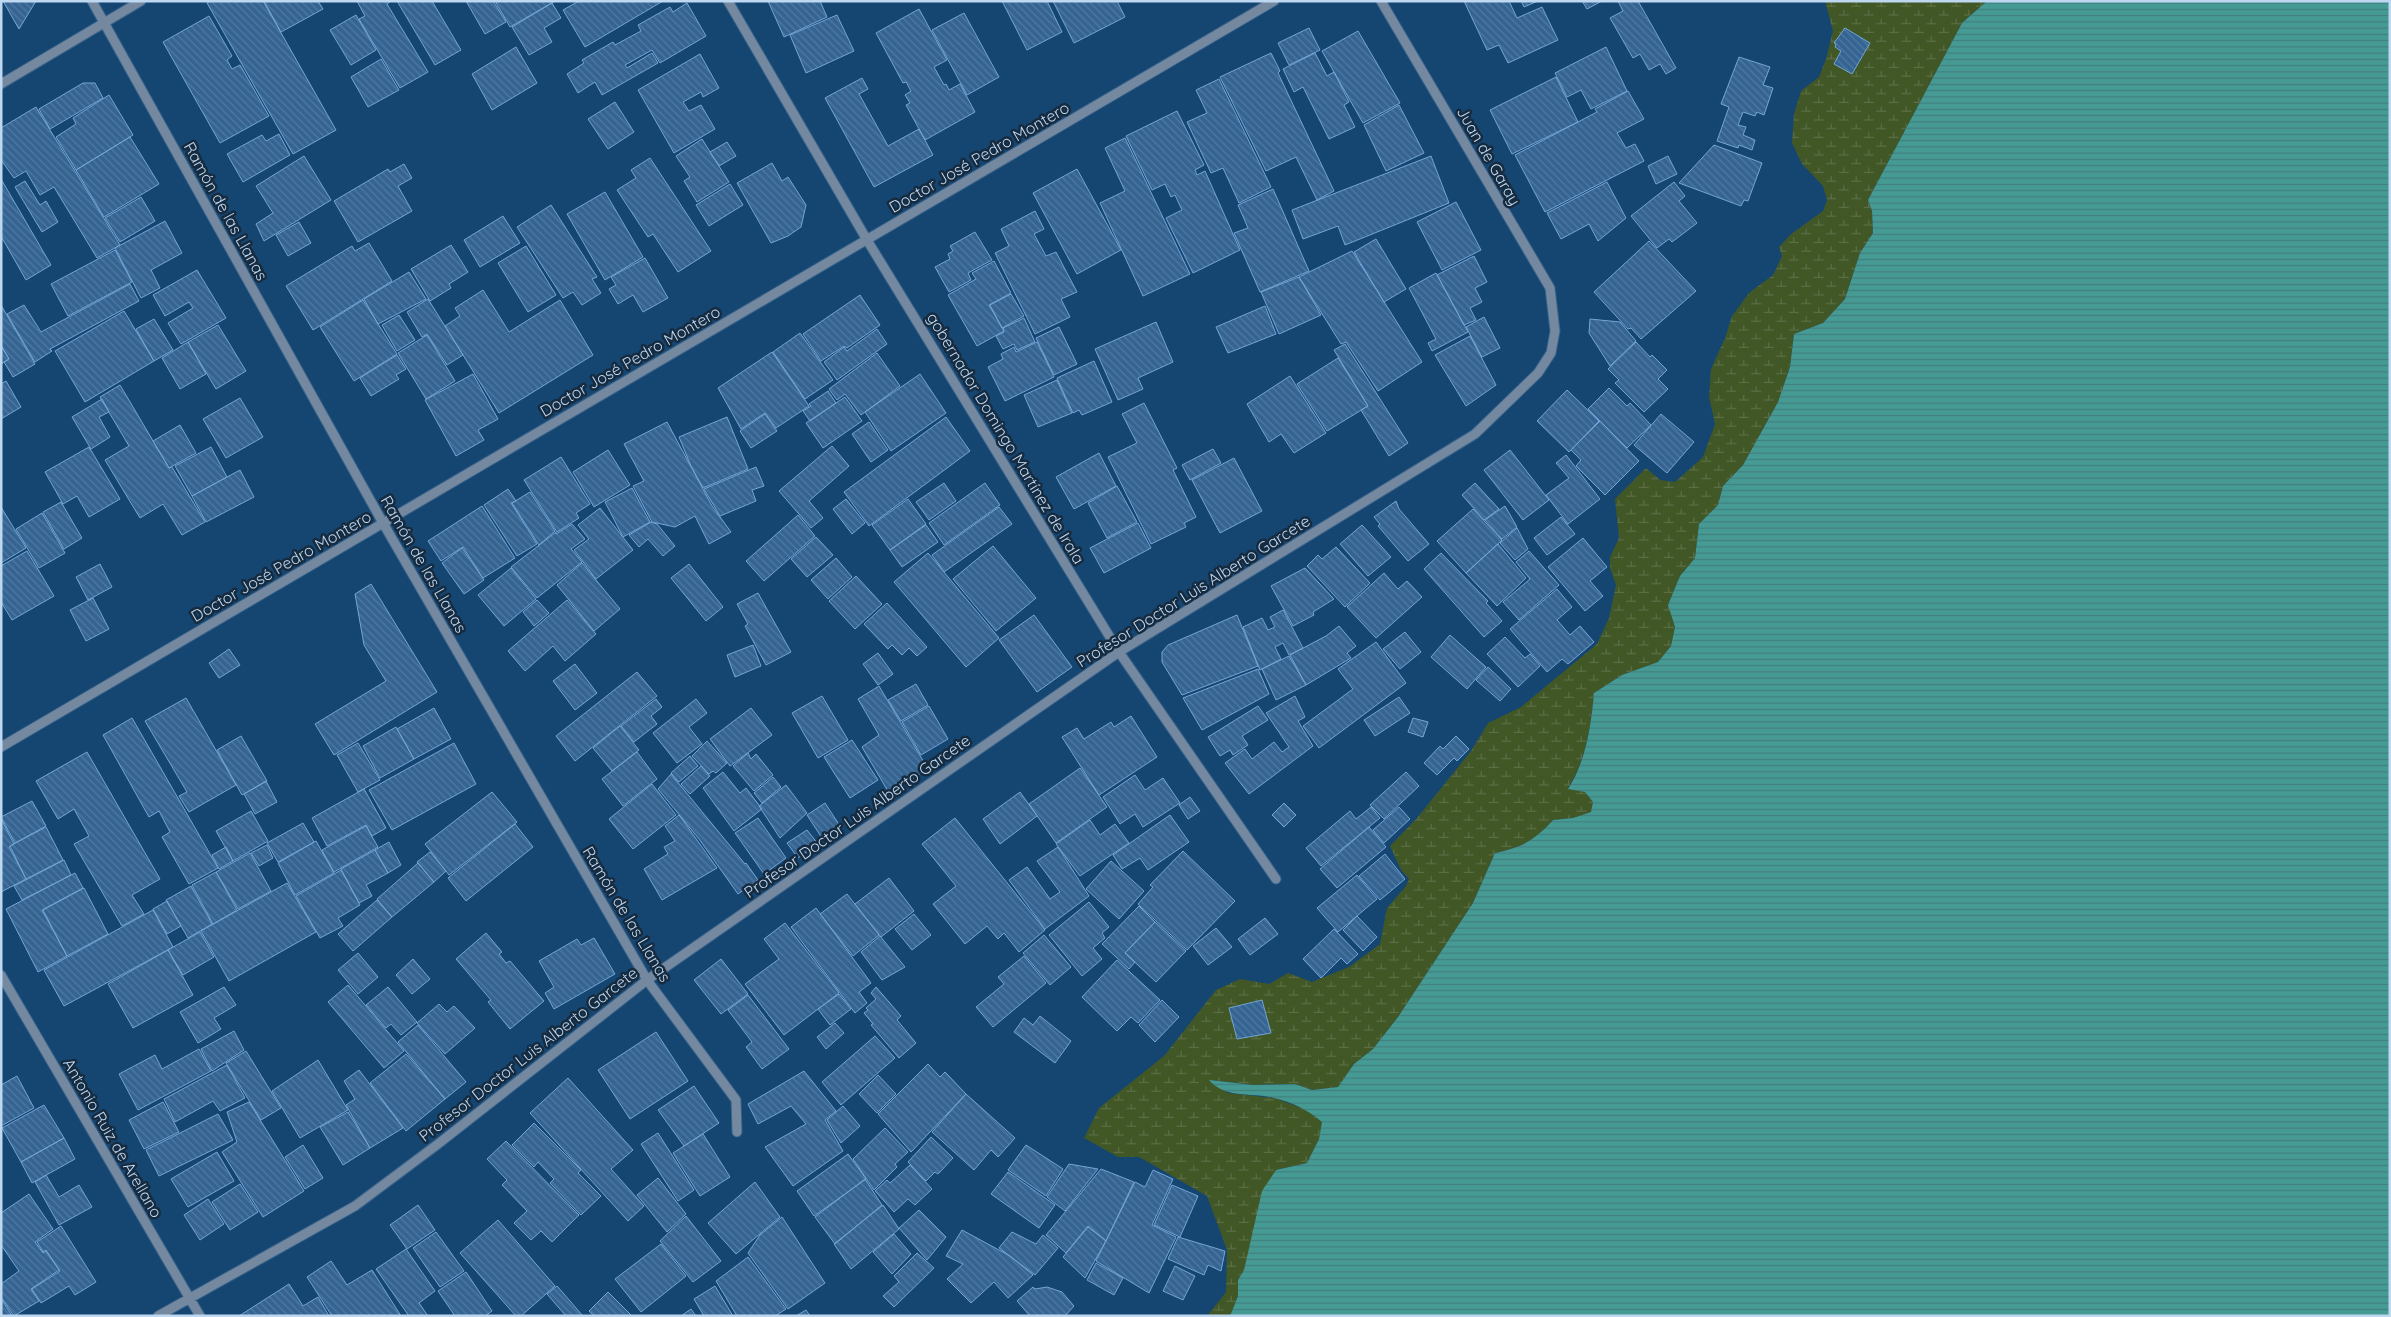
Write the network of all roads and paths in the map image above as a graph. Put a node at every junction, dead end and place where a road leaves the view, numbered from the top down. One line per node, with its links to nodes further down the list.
1 (92, 1): 6 (street, Ramón de las Llanas)
2 (142, 1): 6 (street)
3 (728, 1): 8 (street, gobernador Domingo Martínez de Irala)
4 (1274, 1): 8 (street, Doctor José Pedro Montero)
5 (1382, 1): 9 (street, Juan de Garay)
6 (105, 23): 7 (street); 10 (street, Ramón de las Llanas)
7 (1, 84)
8 (867, 240): 10 (street, Doctor José Pedro Montero); 11 (street, gobernador Domingo Martínez de Irala)
9 (1555, 331): 11 (street, Profesor Doctor Luis Alberto Garcete)
10 (383, 523): 12 (street, Doctor José Pedro Montero); 15 (street, Ramón de las Llanas)
11 (1119, 652): 13 (street, gobernador Domingo Martínez de Irala); 15 (street, Profesor Doctor Luis Alberto Garcete)
12 (1, 747)
13 (1276, 879)
14 (1, 975): 17 (street, Antonio Ruiz de Arellano)
15 (647, 980): 16 (street, Ramón de las Llanas); 17 (street, Profesor Doctor Luis Alberto Garcete)
16 (737, 1132)
17 (189, 1298): 18 (street, Profesor Doctor Luis Alberto Garcete); 19 (street, Antonio Ruiz de Arellano)
18 (158, 1316)
19 (200, 1316)

